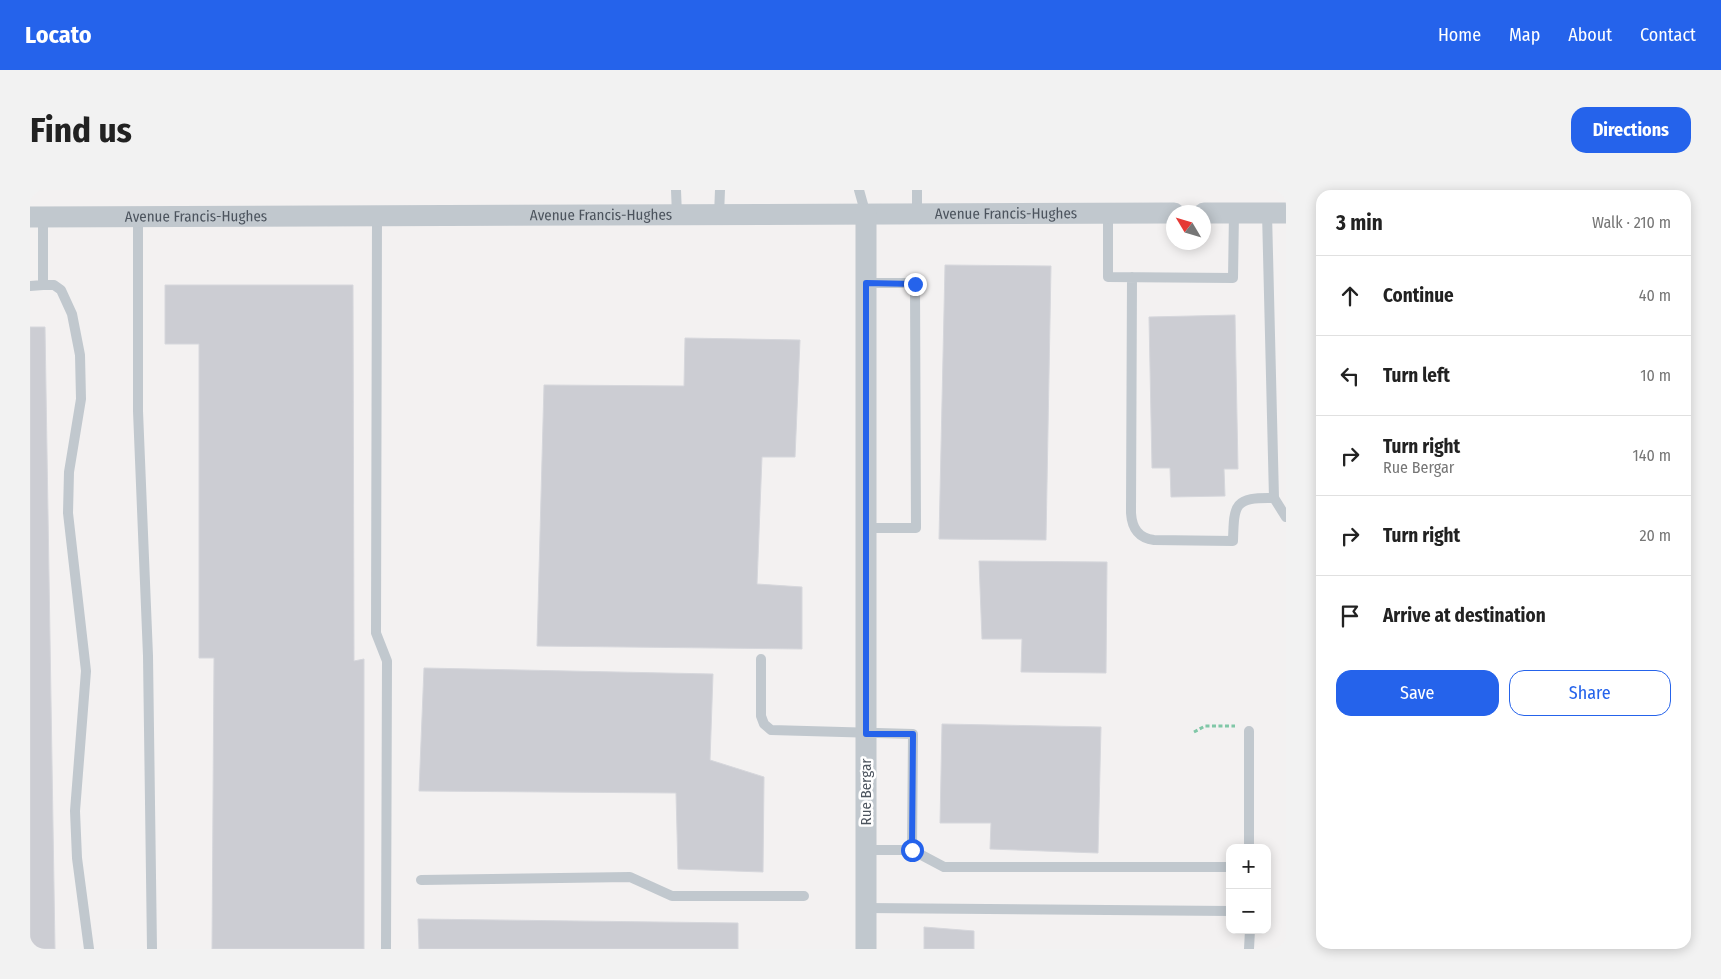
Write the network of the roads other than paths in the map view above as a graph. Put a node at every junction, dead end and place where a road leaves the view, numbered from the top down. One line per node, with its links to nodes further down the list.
1 (676, 190): 12 (lane)
2 (720, 190): 13 (lane)
3 (859, 190): 9 (lane)
4 (917, 190): 10 (lane)
5 (1166, 213): 11 (street, Avenue Francis-Hughes)
6 (1211, 213): 7 (street)
7 (1234, 213): 8 (street); 17 (lane)
8 (1276, 213): 21 (lane)
9 (866, 214): 10 (street, Avenue Francis-Hughes); 13 (street, Avenue Francis-Hughes); 18 (street, Rue Bergar)
10 (917, 214): 11 (street, Avenue Francis-Hughes)
11 (1108, 214): 17 (lane)
12 (677, 215): 13 (street, Avenue Francis-Hughes); 14 (street, Avenue Francis-Hughes)
13 (719, 215)
14 (377, 216): 16 (street, Avenue Francis-Hughes); 38 (lane)
15 (37, 217): 16 (street, Avenue Francis-Hughes); 19 (lane)
16 (138, 217): 37 (lane)
17 (1132, 277): 21 (lane)
18 (866, 283): 23 (street, Rue Bergar); 23 (lane)
19 (43, 285): 20 (lane); 36 (lane)
20 (30, 286)
21 (1274, 498): 22 (lane)
22 (1286, 516)
23 (867, 528): 26 (street, Rue Bergar)
24 (761, 659): 26 (lane)
25 (1249, 731): 27 (lane)
26 (866, 734): 28 (street, Rue Bergar); 29 (lane)
27 (1249, 844)
28 (866, 850): 29 (lane); 33 (street, Rue Bergar)
29 (912, 850): 30 (lane)
30 (1226, 867)
31 (421, 880): 32 (lane)
32 (804, 896)
33 (866, 908): 34 (lane); 39 (street, Rue Bergar)
34 (1226, 911)
35 (1250, 934): 40 (lane)
36 (89, 949)
37 (152, 949)
38 (386, 949)
39 (866, 949)
40 (1250, 949)

